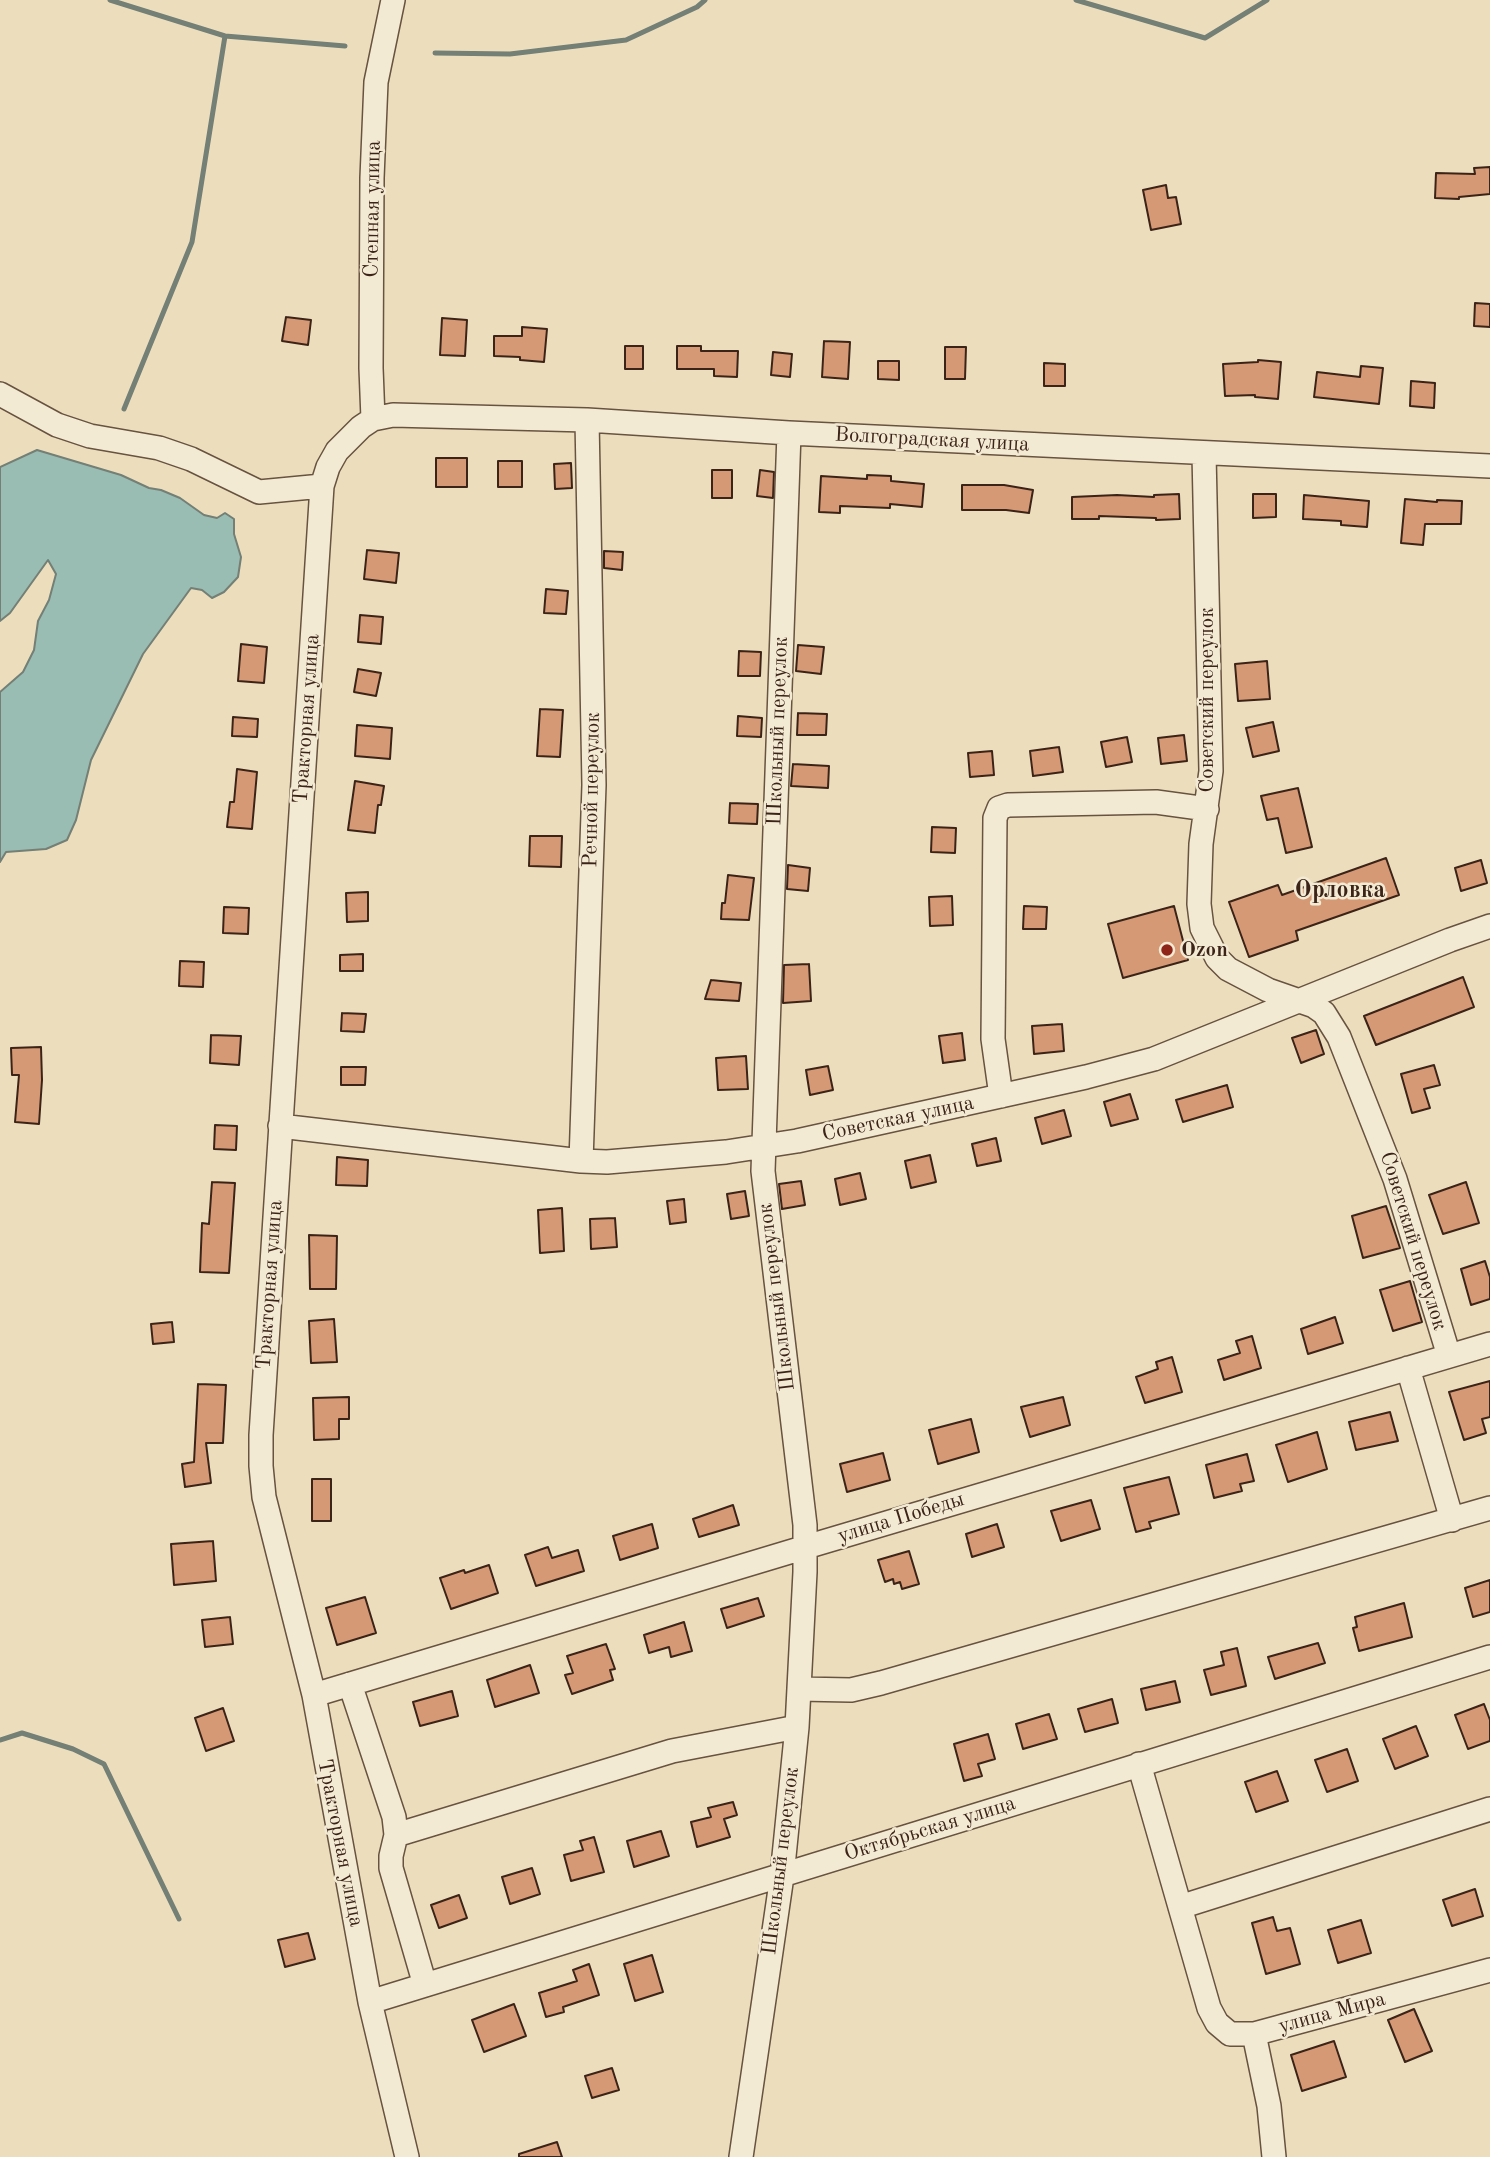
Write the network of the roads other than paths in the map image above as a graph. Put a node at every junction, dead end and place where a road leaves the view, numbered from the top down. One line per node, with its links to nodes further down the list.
1 (393, 0): 3 (street, Степная улица)
2 (0, 394): 8 (street)
3 (373, 419): 4 (street, Волгоградская улица); 8 (street, Тракторная улица)
4 (587, 420): 5 (street, Волгоградская улица); 15 (street, Речной переулок)
5 (789, 432): 6 (street, Волгоградская улица); 14 (street, Школьный переулок)
6 (1204, 454): 7 (street, Волгоградская улица); 9 (street, Советский переулок)
7 (1490, 466)
8 (322, 486): 13 (street, Тракторная улица)
9 (1207, 810): 11 (street, Советский переулок); 12 (street)
10 (1490, 926): 11 (street, Советская улица)
11 (1299, 1001): 12 (street, Советская улица); 17 (street, Советский переулок)
12 (1001, 1096): 14 (street, Советская улица)
13 (280, 1126): 15 (street, Советская улица); 25 (street, Тракторная улица)
14 (764, 1146): 15 (street, Советская улица); 21 (street, Школьный переулок)
15 (581, 1161)
16 (1490, 1344): 17 (street, улица Победы)
17 (1449, 1356): 18 (street, улица Победы)
18 (1408, 1368): 20 (street); 21 (street, улица Победы)
19 (1490, 1508): 20 (street)
20 (1452, 1520): 24 (street)
21 (806, 1546): 23 (street, улица Победы); 24 (street, Школьный переулок)
22 (1490, 1657): 27 (street, Октябрьская улица)
23 (350, 1684): 25 (street, улица Победы); 29 (street)
24 (799, 1689): 26 (street, Школьный переулок)
25 (314, 1695): 34 (street, Тракторная улица)
26 (797, 1727): 29 (street); 30 (street, Школьный переулок)
27 (1139, 1764): 30 (street, Октябрьская улица); 31 (street)
28 (1490, 1809): 31 (street)
29 (396, 1835): 33 (street)
30 (782, 1876): 33 (street, Октябрьская улица); 37 (street, Школьный переулок)
31 (1180, 1907): 35 (street)
32 (1490, 1970): 35 (street, улица Мира)
33 (425, 1985): 34 (street, Октябрьская улица)
34 (370, 2002): 36 (street, Тракторная улица)
35 (1254, 2034): 38 (street, улица Мира)
36 (407, 2157)
37 (741, 2157)
38 (1273, 2157)

